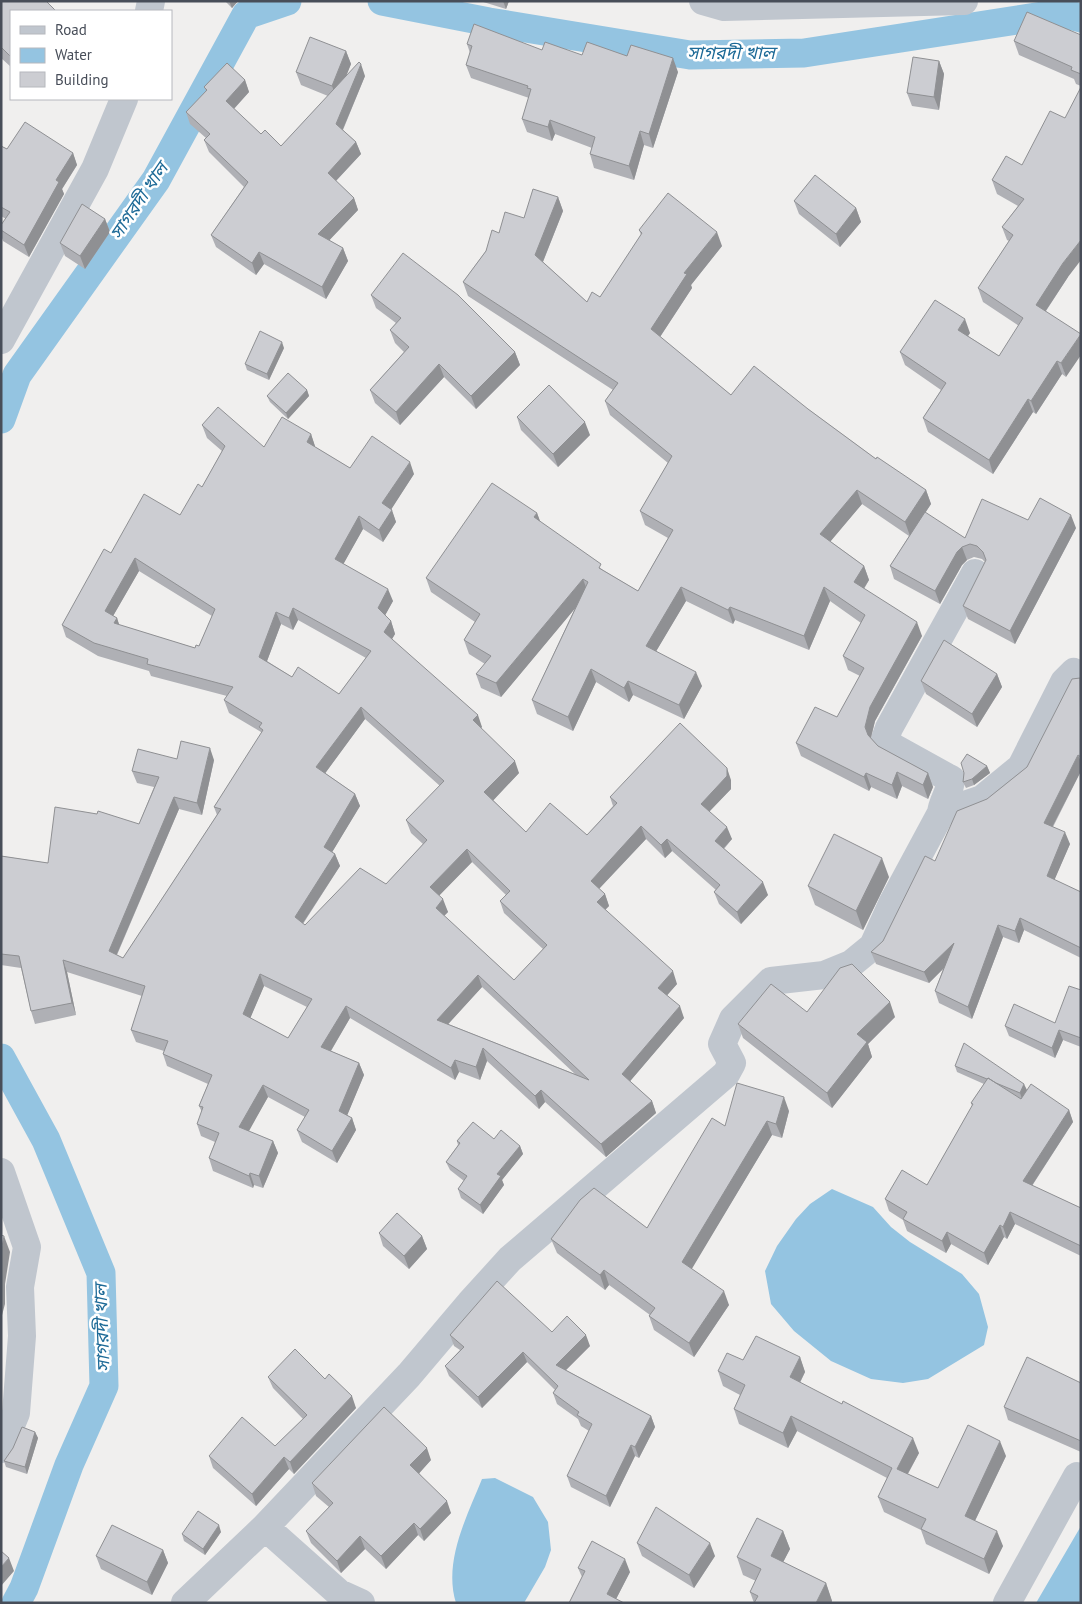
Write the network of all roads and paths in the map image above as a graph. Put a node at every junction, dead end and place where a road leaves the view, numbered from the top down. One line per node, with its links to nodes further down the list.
1 (703, 1): 2 (street)
2 (964, 1)
3 (124, 100): 4 (street)
4 (1, 340)
5 (976, 574): 7 (street)
6 (1081, 674): 7 (street)
7 (942, 813): 11 (street)
8 (1, 1172): 9 (street)
9 (1, 1449)
10 (1081, 1477): 14 (street)
11 (265, 1527): 12 (street); 13 (street)
12 (185, 1603)
13 (362, 1603)
14 (1007, 1603)

